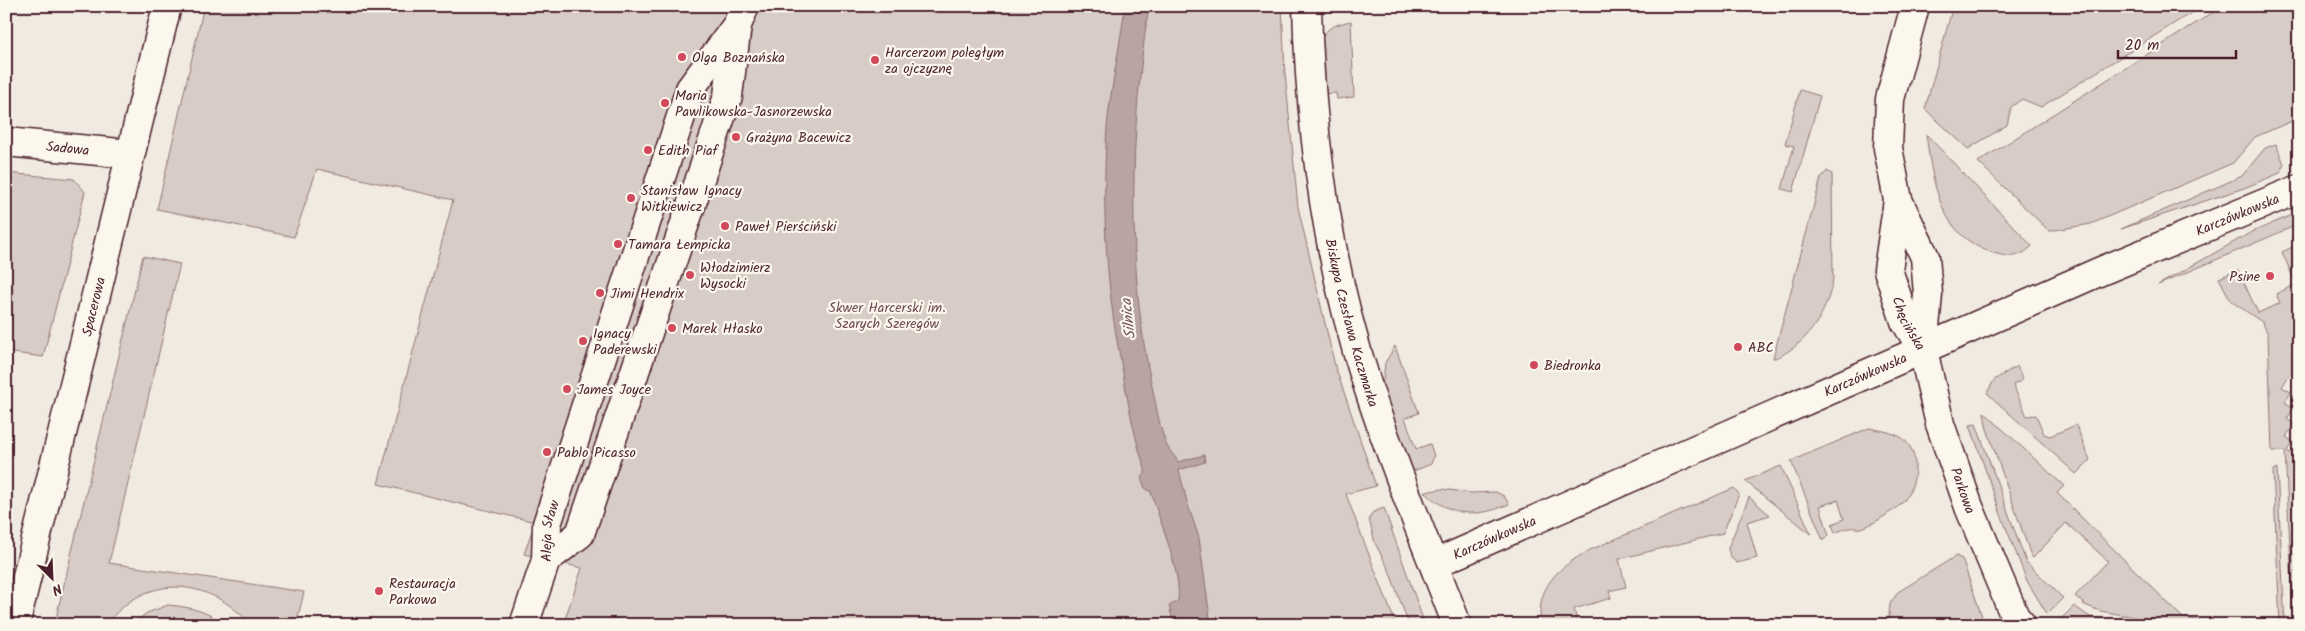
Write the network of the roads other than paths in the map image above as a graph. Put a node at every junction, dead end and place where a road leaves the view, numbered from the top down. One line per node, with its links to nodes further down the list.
1 (167, 6): 6 (street, Spacerowa)
2 (1307, 6): 11 (street, Biskupa Czesława Kaczmarka)
3 (1915, 6): 8 (street, Chęcińska)
4 (738, 12): 10 (street, Aleja Sław); 10 (street, Aleja Sław)
5 (6, 142): 6 (street, Sadowa)
6 (130, 154): 12 (street, Spacerowa)
7 (2299, 189): 9 (street, Karczówkowska)
8 (1898, 200): 9 (street, Chęcińska); 9 (street, Chęcińska)
9 (1923, 350): 11 (street, Karczówkowska); 15 (street, Parkowa)
10 (546, 560): 13 (street)
11 (1434, 564): 14 (street, Biskupa Czesława Kaczmarka)
12 (17, 616)
13 (524, 625)
14 (1457, 625)
15 (2022, 625)

